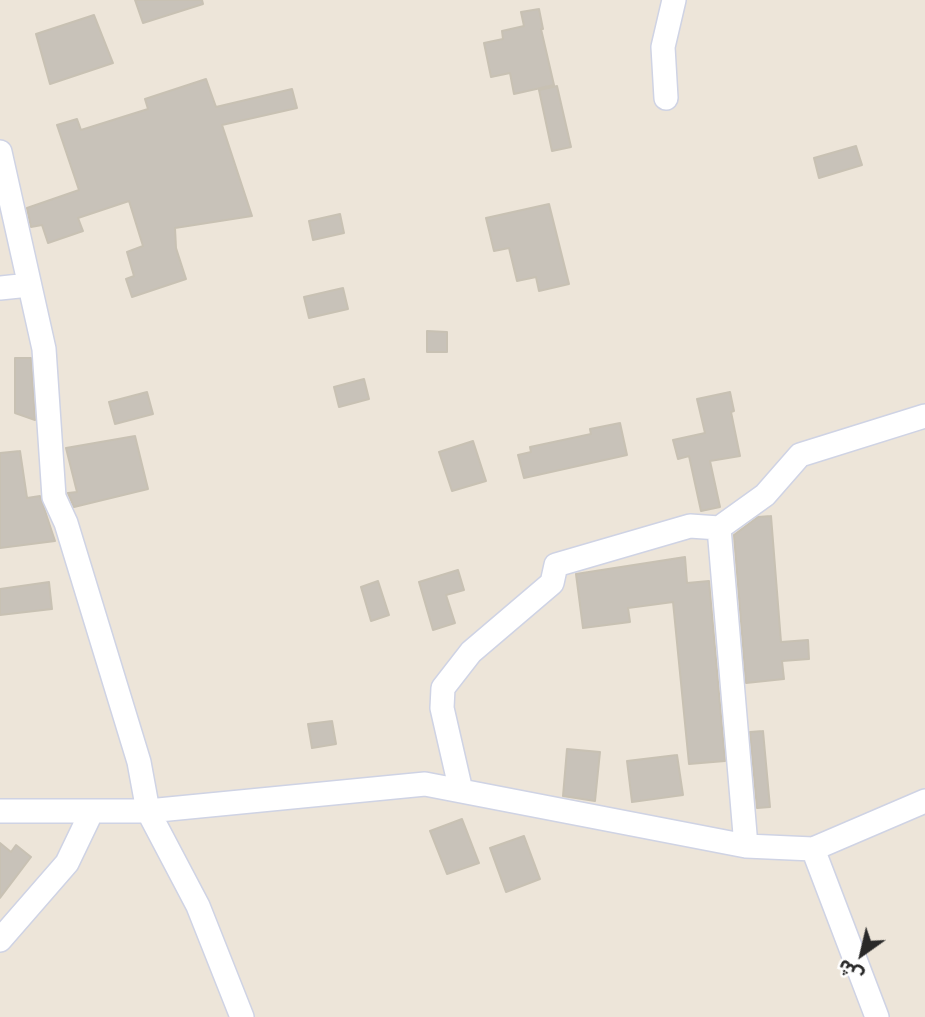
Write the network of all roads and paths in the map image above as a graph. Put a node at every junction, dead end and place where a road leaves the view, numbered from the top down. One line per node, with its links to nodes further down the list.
1 (674, 0): 2 (street)
2 (666, 98)
3 (0, 152): 4 (street)
4 (29, 285): 5 (street); 11 (street)
5 (0, 288)
6 (925, 416): 7 (street)
7 (719, 528): 8 (street); 13 (street)
8 (461, 791): 11 (street); 13 (street)
9 (925, 801): 14 (street)
10 (0, 811): 12 (street)
11 (148, 811): 12 (street); 16 (street)
12 (91, 813): 15 (street)
13 (746, 846): 14 (street)
14 (813, 849): 17 (street)
15 (0, 940)
16 (242, 1017)
17 (877, 1017)

